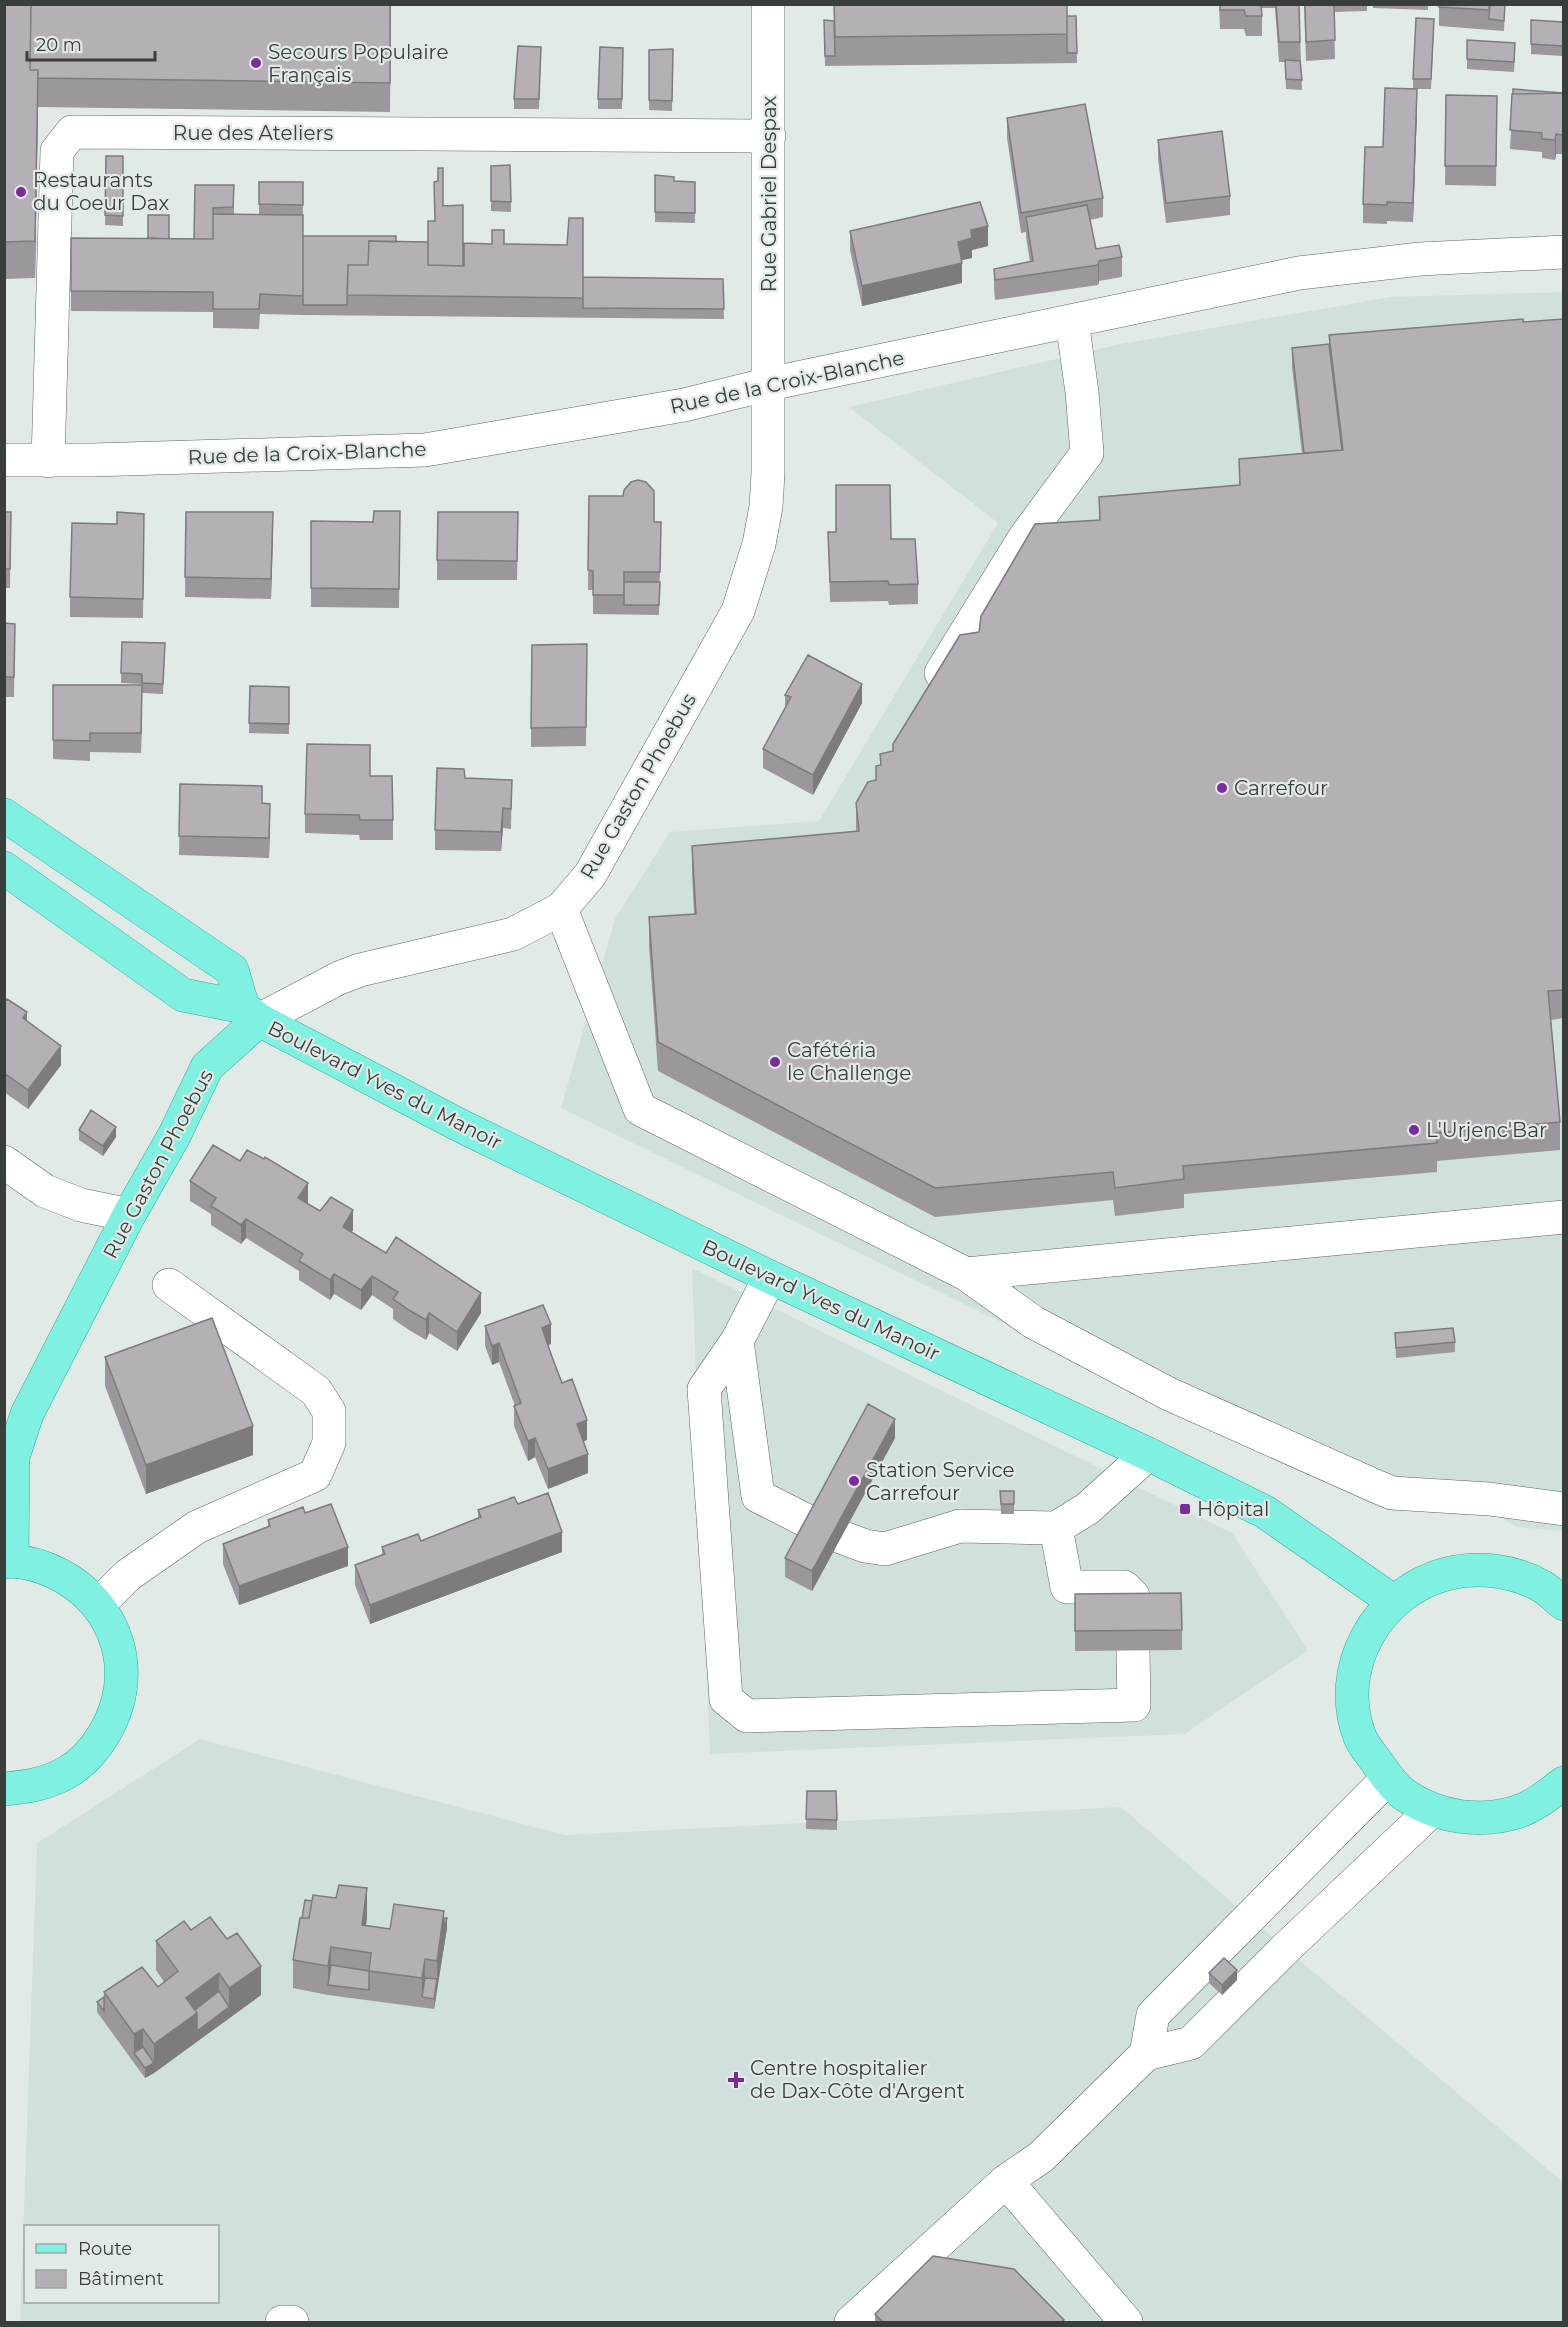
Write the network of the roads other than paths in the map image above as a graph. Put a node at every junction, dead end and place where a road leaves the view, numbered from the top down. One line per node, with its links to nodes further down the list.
1 (768, 4): 2 (street, Rue Gabriel Despax)
2 (769, 136): 5 (street, Rue Gabriel Despax); 7 (street, Rue des Ateliers)
3 (1563, 252): 4 (street, Rue de la Croix-Blanche)
4 (1072, 321): 5 (street, Rue de la Croix-Blanche); 8 (street)
5 (769, 384): 7 (street, Rue de la Croix-Blanche); 11 (street, Rue Gaston Phoebus)
6 (4, 460): 7 (street, Rue de la Croix-Blanche)
7 (48, 460)
8 (926, 698)
9 (4, 815): 12 (main road)
10 (4, 868): 12 (main road, Boulevard Yves du Manoir)
11 (561, 909): 12 (street, Rue Gaston Phoebus); 16 (street)
12 (251, 1014): 14 (main road, Rue Gaston Phoebus); 17 (main road, Boulevard Yves du Manoir)
13 (4, 1162): 14 (street)
14 (129, 1215): 20 (main road, Rue Gaston Phoebus)
15 (1563, 1217): 16 (street)
16 (966, 1274): 22 (street)
17 (771, 1277): 19 (street); 21 (main road, Boulevard Yves du Manoir)
18 (169, 1285): 27 (street)
19 (736, 1341): 23 (street); 29 (street)
20 (9, 1454): 24 (main road, Rue Gaston Phoebus)
21 (1148, 1454): 23 (street); 25 (main road, Boulevard Yves du Manoir)
22 (1563, 1509)
23 (1056, 1528): 28 (street)
24 (8, 1562): 27 (main road)
25 (1393, 1601): 26 (main road); 30 (main road)
26 (1563, 1604)
27 (98, 1605): 32 (main road)
28 (1133, 1613)
29 (1133, 1650)
30 (1388, 1778): 33 (main road); 34 (street)
31 (1563, 1783): 33 (main road)
32 (4, 1789)
33 (1432, 1810): 34 (street)
34 (1146, 2054): 35 (street)
35 (1006, 2181): 38 (street); 39 (street)
36 (282, 2322): 37 (street)
37 (292, 2322)
38 (851, 2322)
39 (1126, 2322)

